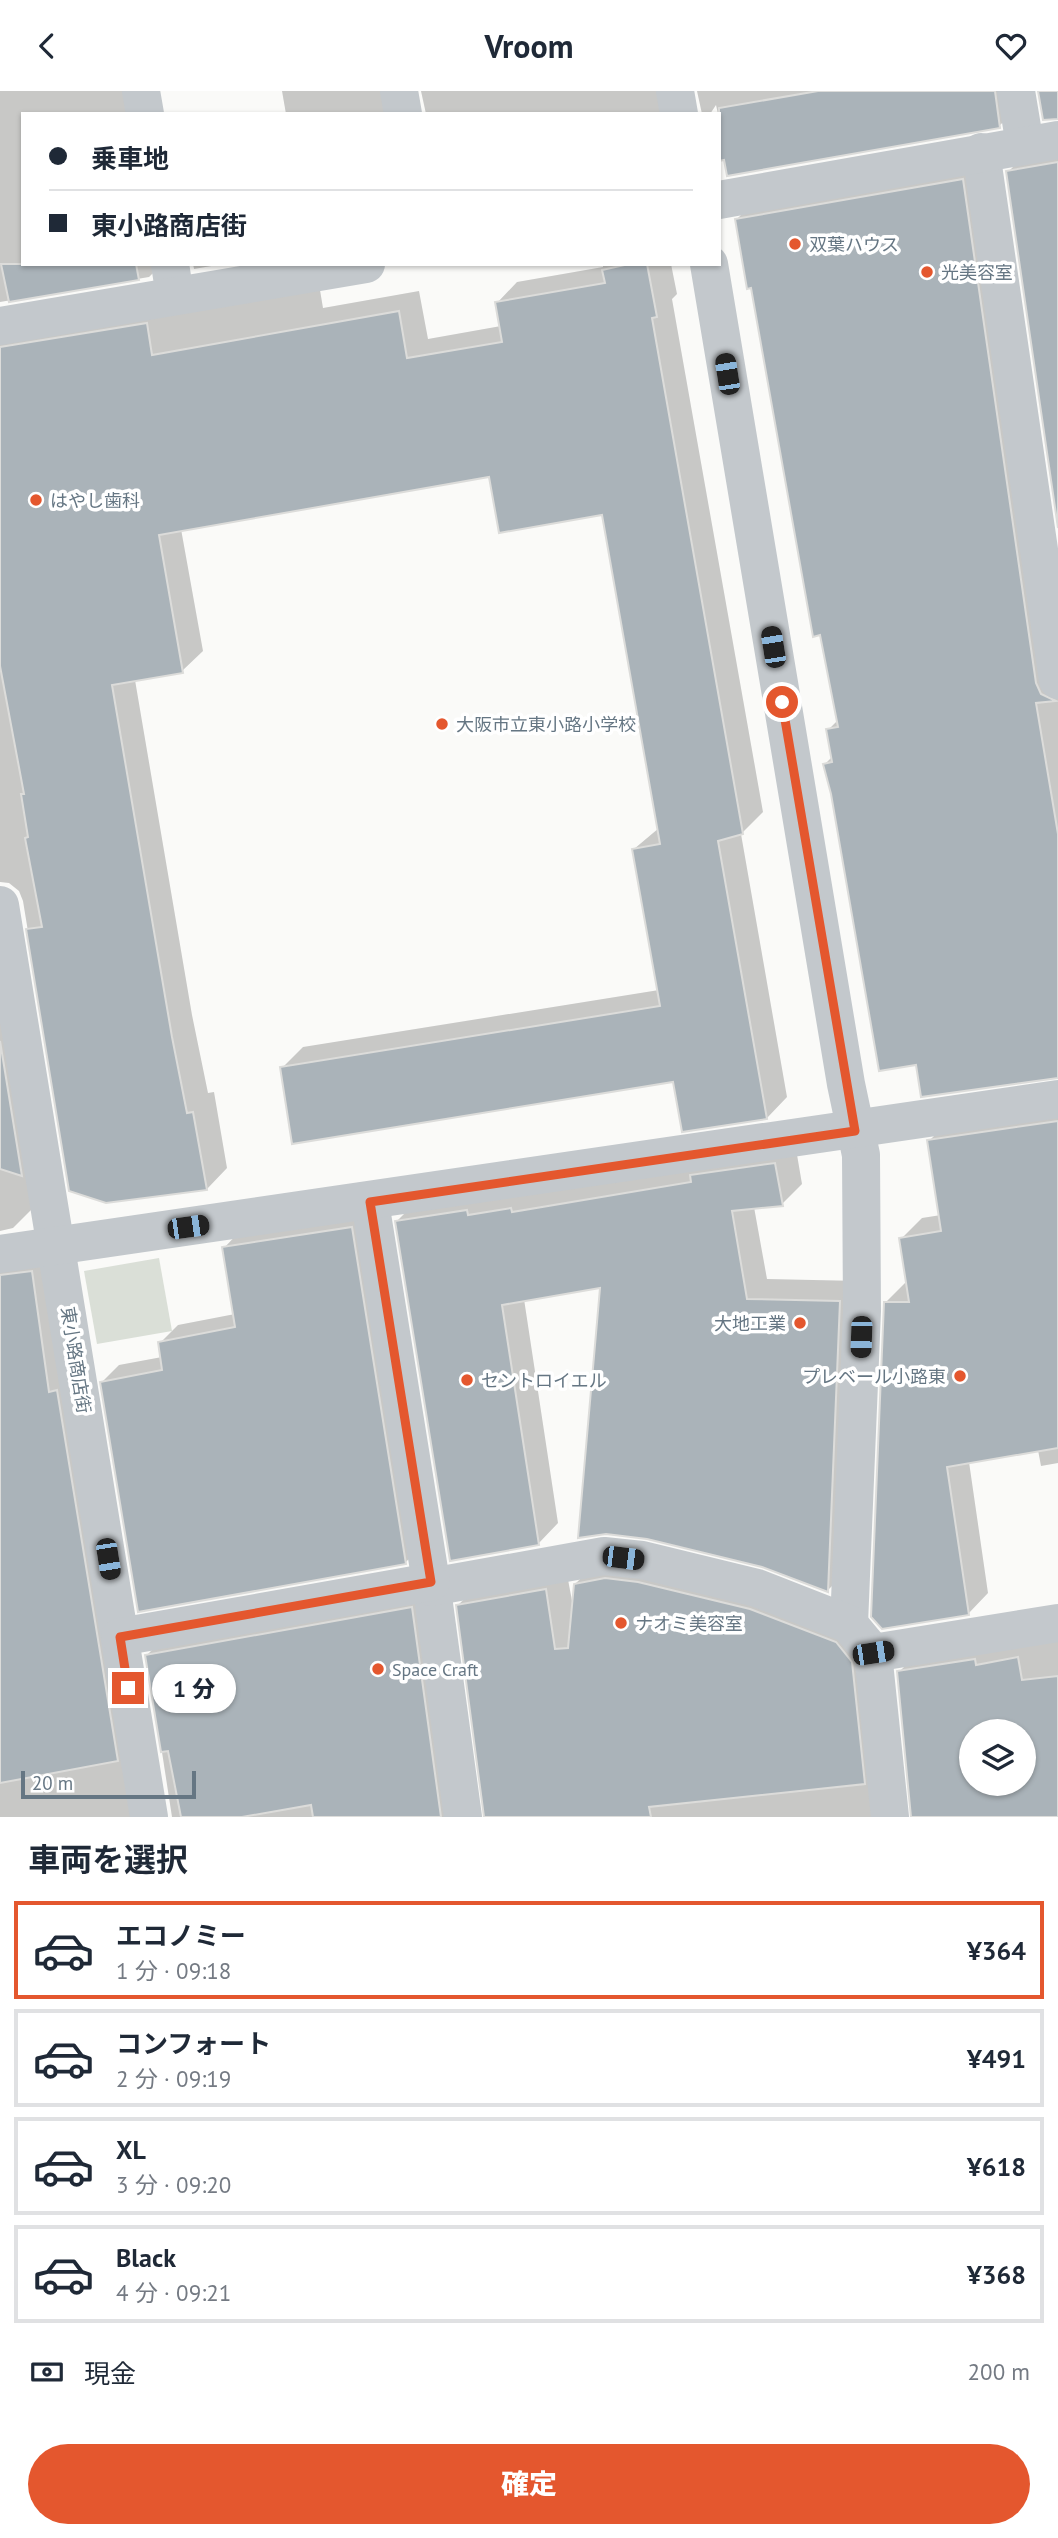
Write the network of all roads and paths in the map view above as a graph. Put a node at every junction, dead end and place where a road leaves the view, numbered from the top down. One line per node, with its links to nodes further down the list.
1 (141, 91): 5 (street)
2 (399, 91): 6 (street)
3 (675, 91): 7 (street)
4 (1016, 91): 8 (street)
5 (145, 112)
6 (403, 112)
7 (679, 112)
8 (1042, 143): 9 (street)
9 (981, 152): 10 (street); 15 (street)
10 (721, 200)
11 (342, 266): 13 (street)
12 (709, 266): 19 (street)
13 (173, 280): 14 (street)
14 (0, 326)
15 (1044, 494): 16 (street)
16 (1058, 680)
17 (0, 905): 21 (street, 東小路商店街)
18 (1058, 1099): 19 (street)
19 (855, 1131): 20 (street); 25 (street)
20 (370, 1202): 21 (street); 23 (street)
21 (58, 1245): 22 (street); 26 (street, 東小路商店街)
22 (0, 1254)
23 (431, 1585): 25 (street); 26 (street); 29 (street)
24 (1058, 1623): 27 (street)
25 (849, 1624): 27 (street)
26 (120, 1637): 28 (street, 東小路商店街)
27 (873, 1653): 30 (street)
28 (149, 1817)
29 (463, 1817)
30 (890, 1817)

